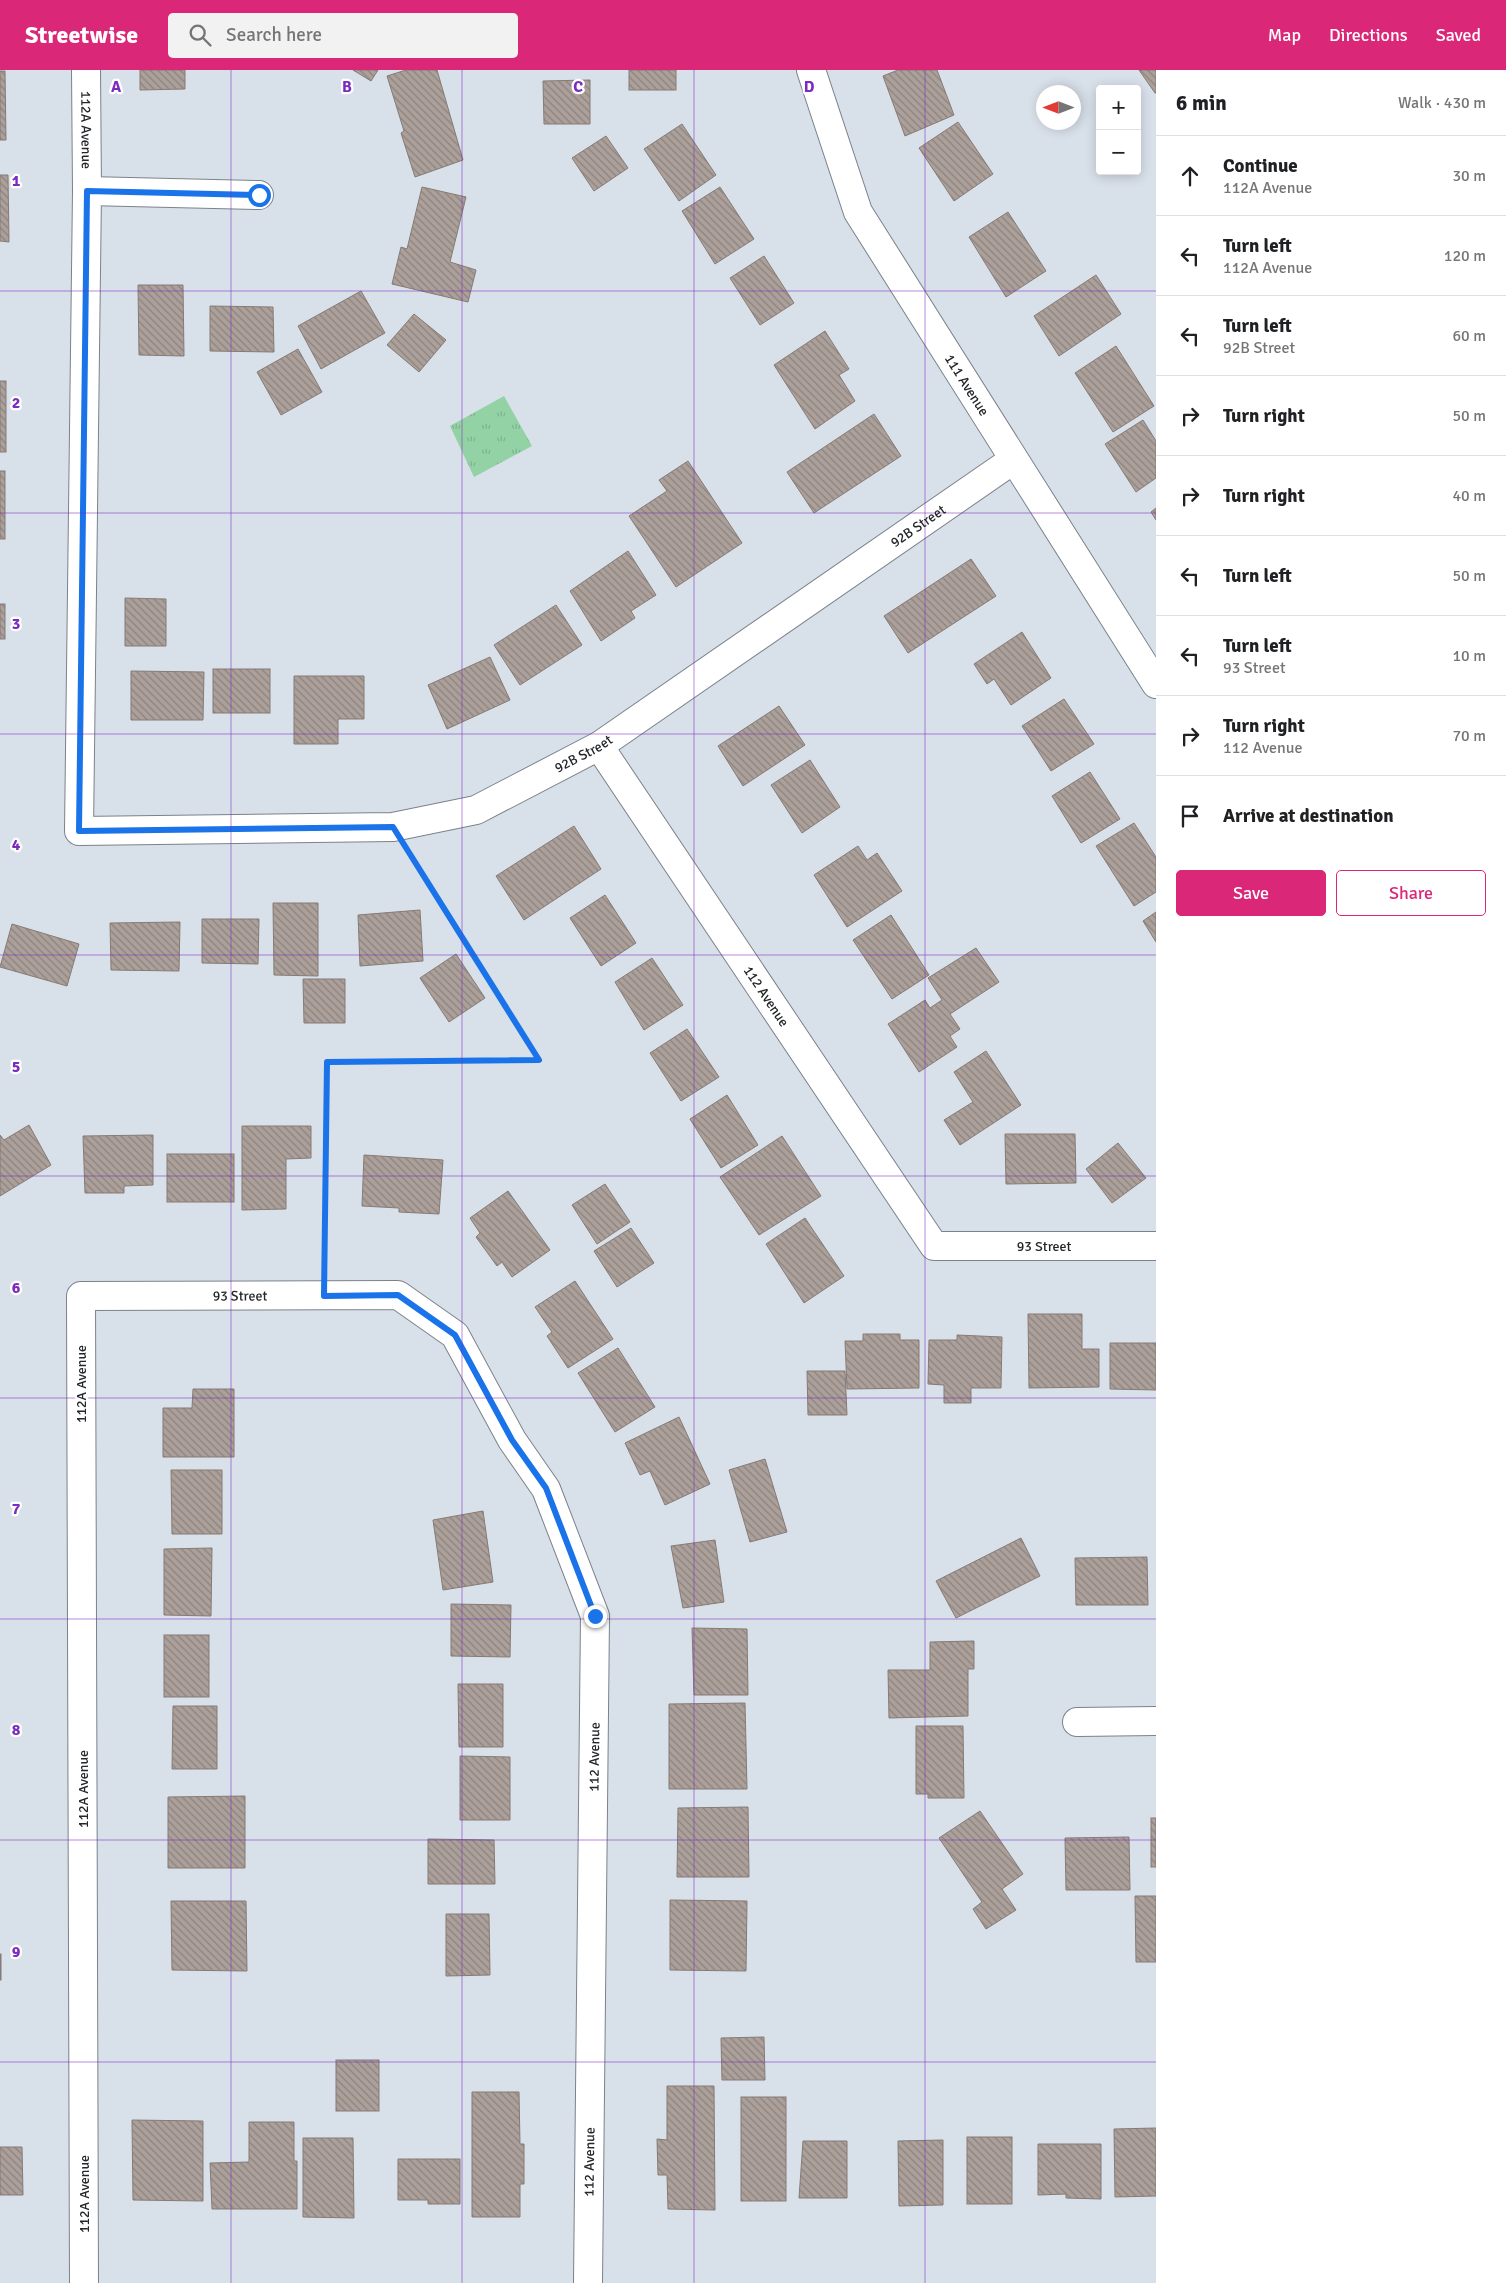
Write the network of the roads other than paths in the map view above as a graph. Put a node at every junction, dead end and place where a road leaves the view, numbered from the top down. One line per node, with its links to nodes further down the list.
1 (86, 70): 3 (street, 112A Avenue)
2 (811, 70): 5 (street, 111 Avenue)
3 (87, 191): 4 (street); 8 (street, 112A Avenue)
4 (259, 195)
5 (1013, 460): 6 (street, 111 Avenue); 7 (street, 92B Street)
6 (1155, 679)
7 (599, 746): 8 (street, 92B Street); 9 (street, 112 Avenue)
8 (79, 831)
9 (934, 1246): 10 (street, 93 Street)
10 (1156, 1246)
11 (398, 1295): 12 (street, 93 Street); 16 (street, 112 Avenue)
12 (81, 1296): 15 (street, 112A Avenue)
13 (1156, 1721): 14 (street)
14 (1077, 1722)
15 (84, 2283)
16 (588, 2283)

